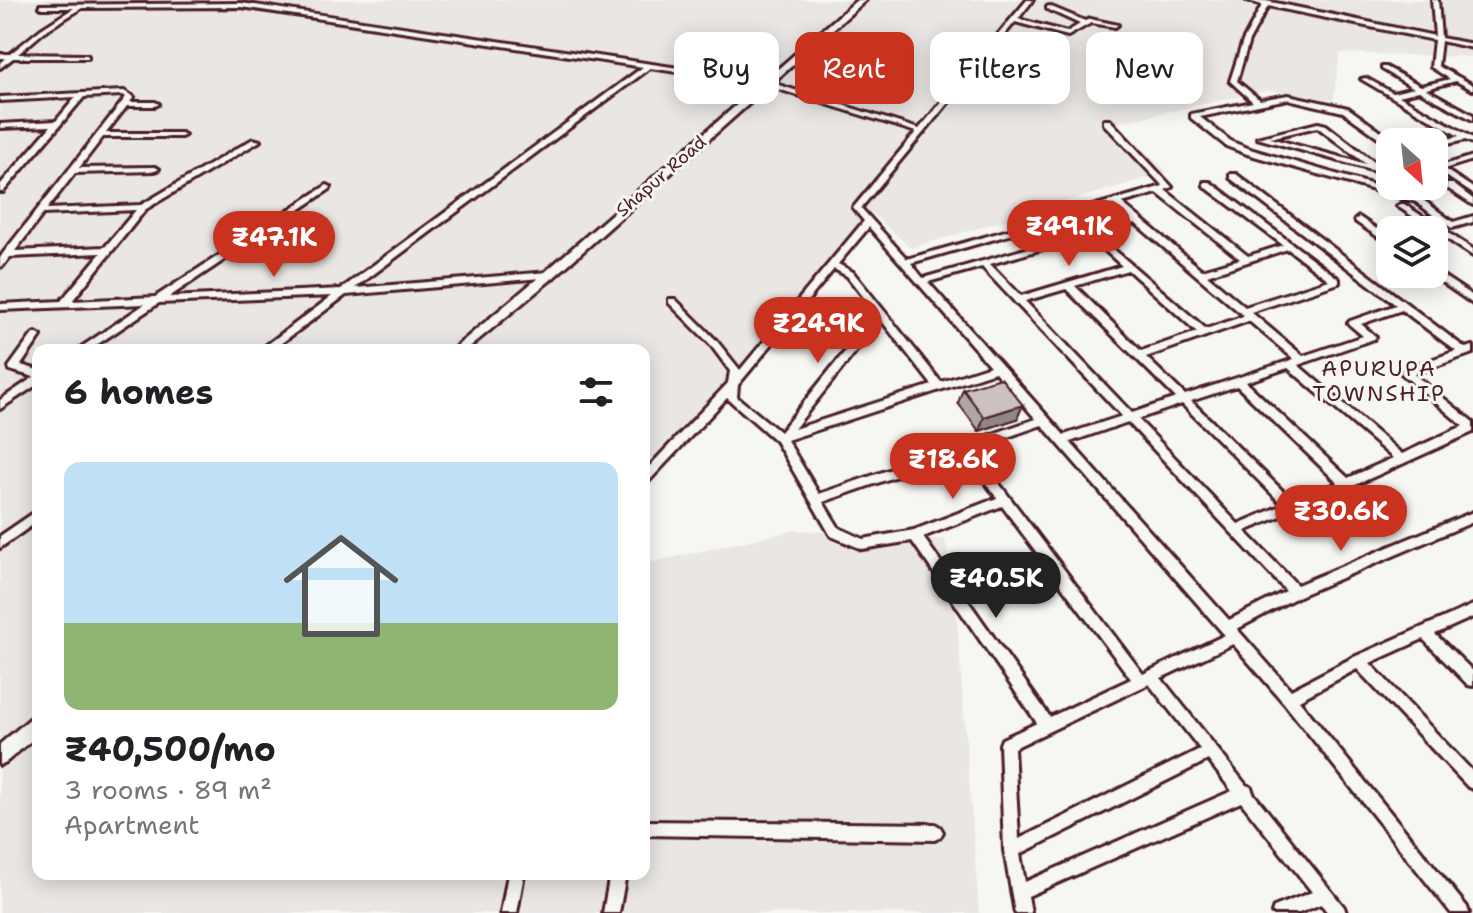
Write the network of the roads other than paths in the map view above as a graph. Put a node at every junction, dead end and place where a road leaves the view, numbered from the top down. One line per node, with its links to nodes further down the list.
1 (90, 0): 11 (street)
2 (862, 0): 25 (street, Shapur Road)
3 (1030, 0): 13 (street)
4 (1249, 0): 9 (street)
5 (1435, 0): 16 (street)
6 (144, 2): 7 (street); 11 (street)
7 (184, 2): 8 (street)
8 (244, 2): 21 (street)
9 (1263, 2): 16 (street); 34 (street)
10 (42, 6): 11 (street)
11 (81, 6): 19 (street)
12 (1049, 8): 14 (street)
13 (1014, 20): 14 (street); 42 (street)
14 (1085, 24): 15 (street)
15 (1115, 25)
16 (1438, 38): 17 (street); 27 (street)
17 (1473, 46)
18 (0, 56): 19 (street)
19 (12, 56): 20 (street); 22 (street)
20 (86, 57)
21 (650, 65): 24 (street); 96 (street)
22 (0, 66)
23 (1384, 68): 29 (street)
24 (674, 69)
25 (779, 72)
26 (1364, 79): 31 (street)
27 (1457, 79): 29 (street); 30 (street)
28 (779, 87): 42 (street)
29 (1420, 88): 31 (street); 38 (street)
30 (1473, 88)
31 (1393, 95): 47 (street)
32 (81, 96): 33 (street); 35 (street); 40 (street)
33 (0, 99)
34 (1258, 102): 43 (street); 58 (street)
35 (124, 104): 36 (street); 45 (street)
36 (155, 104)
37 (742, 104): 92 (street, Shapur Road)
38 (1473, 118)
39 (1107, 122): 60 (street)
40 (59, 123): 41 (street); 59 (street)
41 (4, 125): 44 (street)
42 (919, 131): 73 (street)
43 (1376, 131)
44 (0, 134)
45 (99, 135): 46 (street); 53 (street)
46 (181, 135)
47 (1469, 139): 49 (street)
48 (256, 141): 66 (street)
49 (1448, 143)
50 (1473, 158): 61 (street)
51 (155, 169): 53 (street)
52 (1379, 170): 52 (street)
53 (71, 171): 67 (street)
54 (1233, 176): 80 (street)
55 (1207, 184): 81 (street)
56 (1448, 184): 64 (street)
57 (327, 187): 98 (street)
58 (1376, 188)
59 (0, 190)
60 (1159, 190): 63 (street); 85 (street)
61 (1473, 192)
62 (1416, 200): 69 (street)
63 (1116, 202): 71 (street); 86 (street)
64 (1473, 203)
65 (1401, 206): 68 (street)
66 (143, 207): 67 (street); 82 (street)
67 (40, 212): 84 (street)
68 (1417, 216)
69 (1439, 216)
70 (1473, 219): 75 (street)
71 (1136, 220): 78 (street); 91 (street)
72 (1359, 220): 77 (street)
73 (869, 221): 86 (street); 89 (street)
74 (1448, 222): 75 (street)
75 (1452, 225): 76 (street)
76 (1448, 226)
77 (1376, 232)
78 (1090, 233): 87 (street); 90 (street)
79 (1448, 237): 83 (street)
80 (1324, 245): 81 (street); 102 (street)
81 (1294, 249): 85 (street); 105 (street)
82 (107, 250): 84 (street); 101 (street)
83 (1473, 253)
84 (7, 254): 88 (street)
85 (1246, 259): 91 (street)
86 (905, 262): 93 (street)
87 (984, 263): 93 (street); 97 (street)
88 (0, 264)
89 (832, 264): 104 (street); 118 (street)
90 (1129, 267): 95 (street); 106 (street)
91 (1200, 274): 105 (street)
92 (549, 275): 96 (street); 110 (street, Shapur Road)
93 (922, 281): 114 (street)
94 (1448, 283): 100 (street)
95 (1068, 285): 97 (street); 112 (street)
96 (345, 292): 98 (street); 109 (street)
97 (1018, 300): 122 (street)
98 (156, 301): 101 (street); 108 (street)
99 (672, 301): 118 (street)
100 (1473, 301)
101 (63, 305): 103 (street)
102 (1404, 306): 111 (street); 113 (street)
103 (0, 307)
104 (881, 313): 119 (street); 125 (street)
105 (1248, 314): 106 (street); 113 (street)
106 (1205, 333): 112 (street)
107 (36, 336): 115 (street)
108 (91, 344)
109 (273, 344)
110 (465, 344)
111 (1468, 350): 124 (street)
112 (1140, 355): 120 (street)
113 (1296, 362): 117 (street); 128 (street)
114 (998, 367): 119 (street); 123 (street)
115 (32, 374)
116 (32, 381): 121 (street)
117 (1238, 381): 120 (street); 130 (street)
118 (733, 385): 125 (street); 129 (street)
119 (939, 387): 125 (street)
120 (1185, 399): 122 (street); 133 (street)
121 (0, 405)
122 (1130, 417): 126 (street); 136 (street)
123 (1044, 420): 126 (street); 127 (street)
124 (1473, 427): 128 (street)
125 (780, 438): 131 (street)
126 (1062, 440): 141 (street)
127 (965, 447): 131 (street); 132 (street)
128 (1401, 459): 130 (street)
129 (650, 473)
130 (1347, 484): 133 (street)
131 (815, 500): 137 (street)
132 (1004, 500): 137 (street); 144 (street)
133 (1291, 506): 136 (street)
134 (1473, 517): 139 (street)
135 (32, 519): 138 (street)
136 (1235, 530): 139 (street)
137 (915, 535): 147 (street)
138 (0, 543)
139 (1295, 592): 141 (street)
140 (1473, 611): 142 (street)
141 (1231, 632): 144 (street); 146 (street)
142 (1424, 632): 143 (street); 145 (street)
143 (1359, 661): 146 (street); 151 (street)
144 (1145, 679): 147 (street); 149 (street)
145 (1473, 680)
146 (1289, 698): 165 (street)
147 (1047, 725): 155 (street)
148 (32, 728): 150 (street)
149 (1211, 751): 152 (street); 155 (street)
150 (0, 756)
151 (1473, 782)
152 (1246, 792): 158 (street); 159 (street)
153 (650, 828): 154 (street)
154 (935, 832)
155 (1012, 850): 158 (street)
156 (515, 880): 160 (street)
157 (617, 880): 161 (street)
158 (1020, 892): 162 (street)
159 (1324, 895): 163 (street); 164 (street)
160 (509, 913)
161 (611, 913)
162 (1023, 913)
163 (1280, 913)
164 (1338, 913)
165 (1461, 913)

